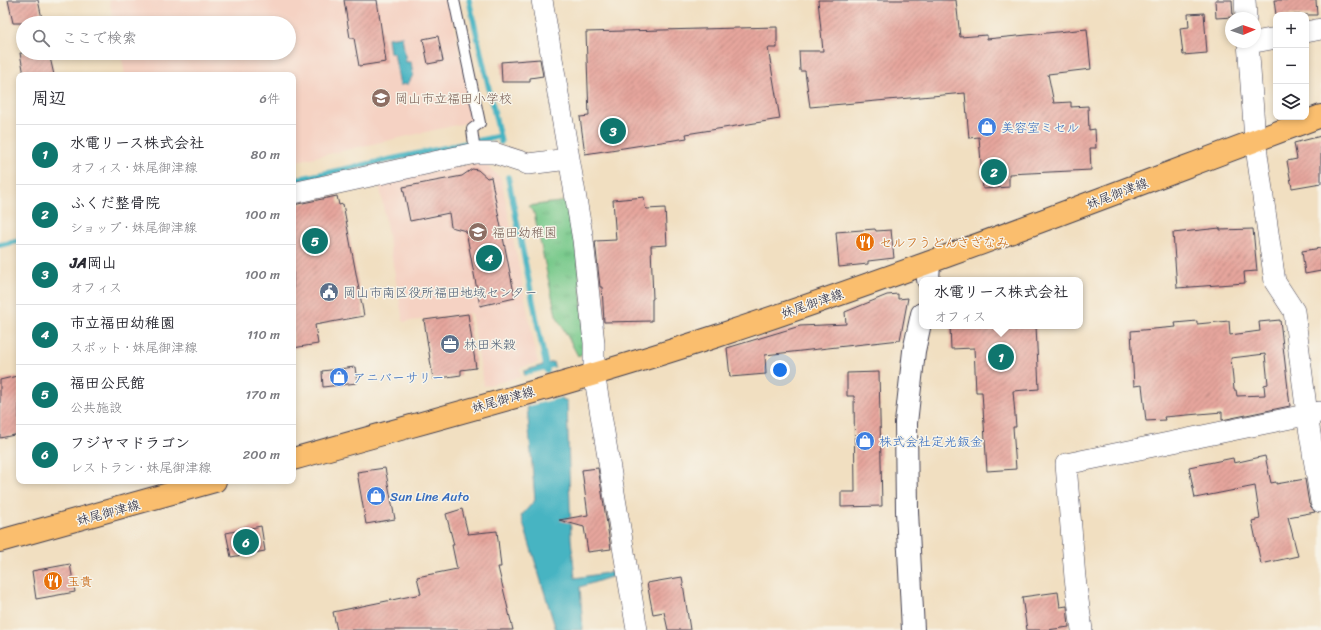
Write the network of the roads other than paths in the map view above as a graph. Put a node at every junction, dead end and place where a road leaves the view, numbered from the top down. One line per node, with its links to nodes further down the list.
1 (454, 0): 12 (lane)
2 (542, 0): 13 (street)
3 (1245, 0): 4 (street)
4 (1246, 12)
5 (1321, 29): 6 (street)
6 (1309, 31)
7 (1273, 38): 8 (street)
8 (1261, 40)
9 (1251, 48): 11 (street)
10 (1321, 116): 11 (main road, 妹尾御津線)
11 (1255, 140): 15 (main road, 妹尾御津線); 18 (street)
12 (474, 144): 13 (street); 14 (street)
13 (568, 159): 17 (street)
14 (296, 191)
15 (929, 272): 17 (main road, 妹尾御津線)
16 (919, 328): 24 (street)
17 (594, 374): 19 (main road, 妹尾御津線); 23 (street)
18 (1314, 413): 21 (street); 25 (street)
19 (296, 458)
20 (204, 484): 22 (main road, 妹尾御津線)
21 (1321, 502)
22 (0, 541)
23 (637, 630)
24 (914, 630)
25 (1082, 630)

